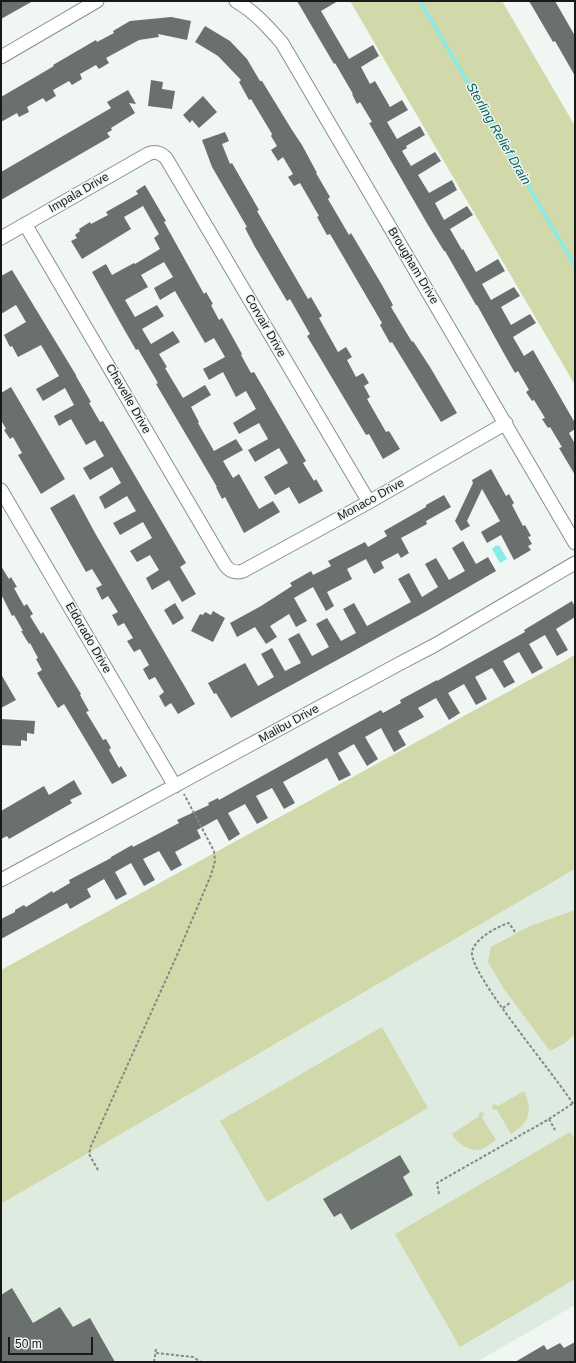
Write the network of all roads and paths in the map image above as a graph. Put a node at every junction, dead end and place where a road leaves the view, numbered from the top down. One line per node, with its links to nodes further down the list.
1 (97, 1): 3 (street)
2 (236, 1): 7 (street, Brougham Drive)
3 (1, 58)
4 (159, 152): 5 (street, Impala Drive); 9 (street, Corvair Drive)
5 (25, 224): 6 (street, Impala Drive); 12 (street, Chevelle Drive)
6 (1, 238)
7 (506, 423): 9 (street, Monaco Drive); 10 (street, Brougham Drive)
8 (1, 490): 13 (street, Eldorado Drive)
9 (369, 502): 12 (street, Monaco Drive)
10 (575, 543)
11 (575, 562): 13 (street, Malibu Drive)
12 (234, 572)
13 (178, 788): 14 (street, Malibu Drive); 21 (path)
14 (1, 880)
15 (515, 932): 17 (path)
16 (511, 1002): 17 (path)
17 (503, 1008): 18 (path)
18 (574, 1103): 19 (path)
19 (549, 1119): 20 (path); 22 (path)
20 (555, 1130)
21 (98, 1170)
22 (439, 1194)
23 (156, 1349): 24 (path)
24 (156, 1353): 25 (path); 26 (path)
25 (154, 1362)
26 (201, 1362)

